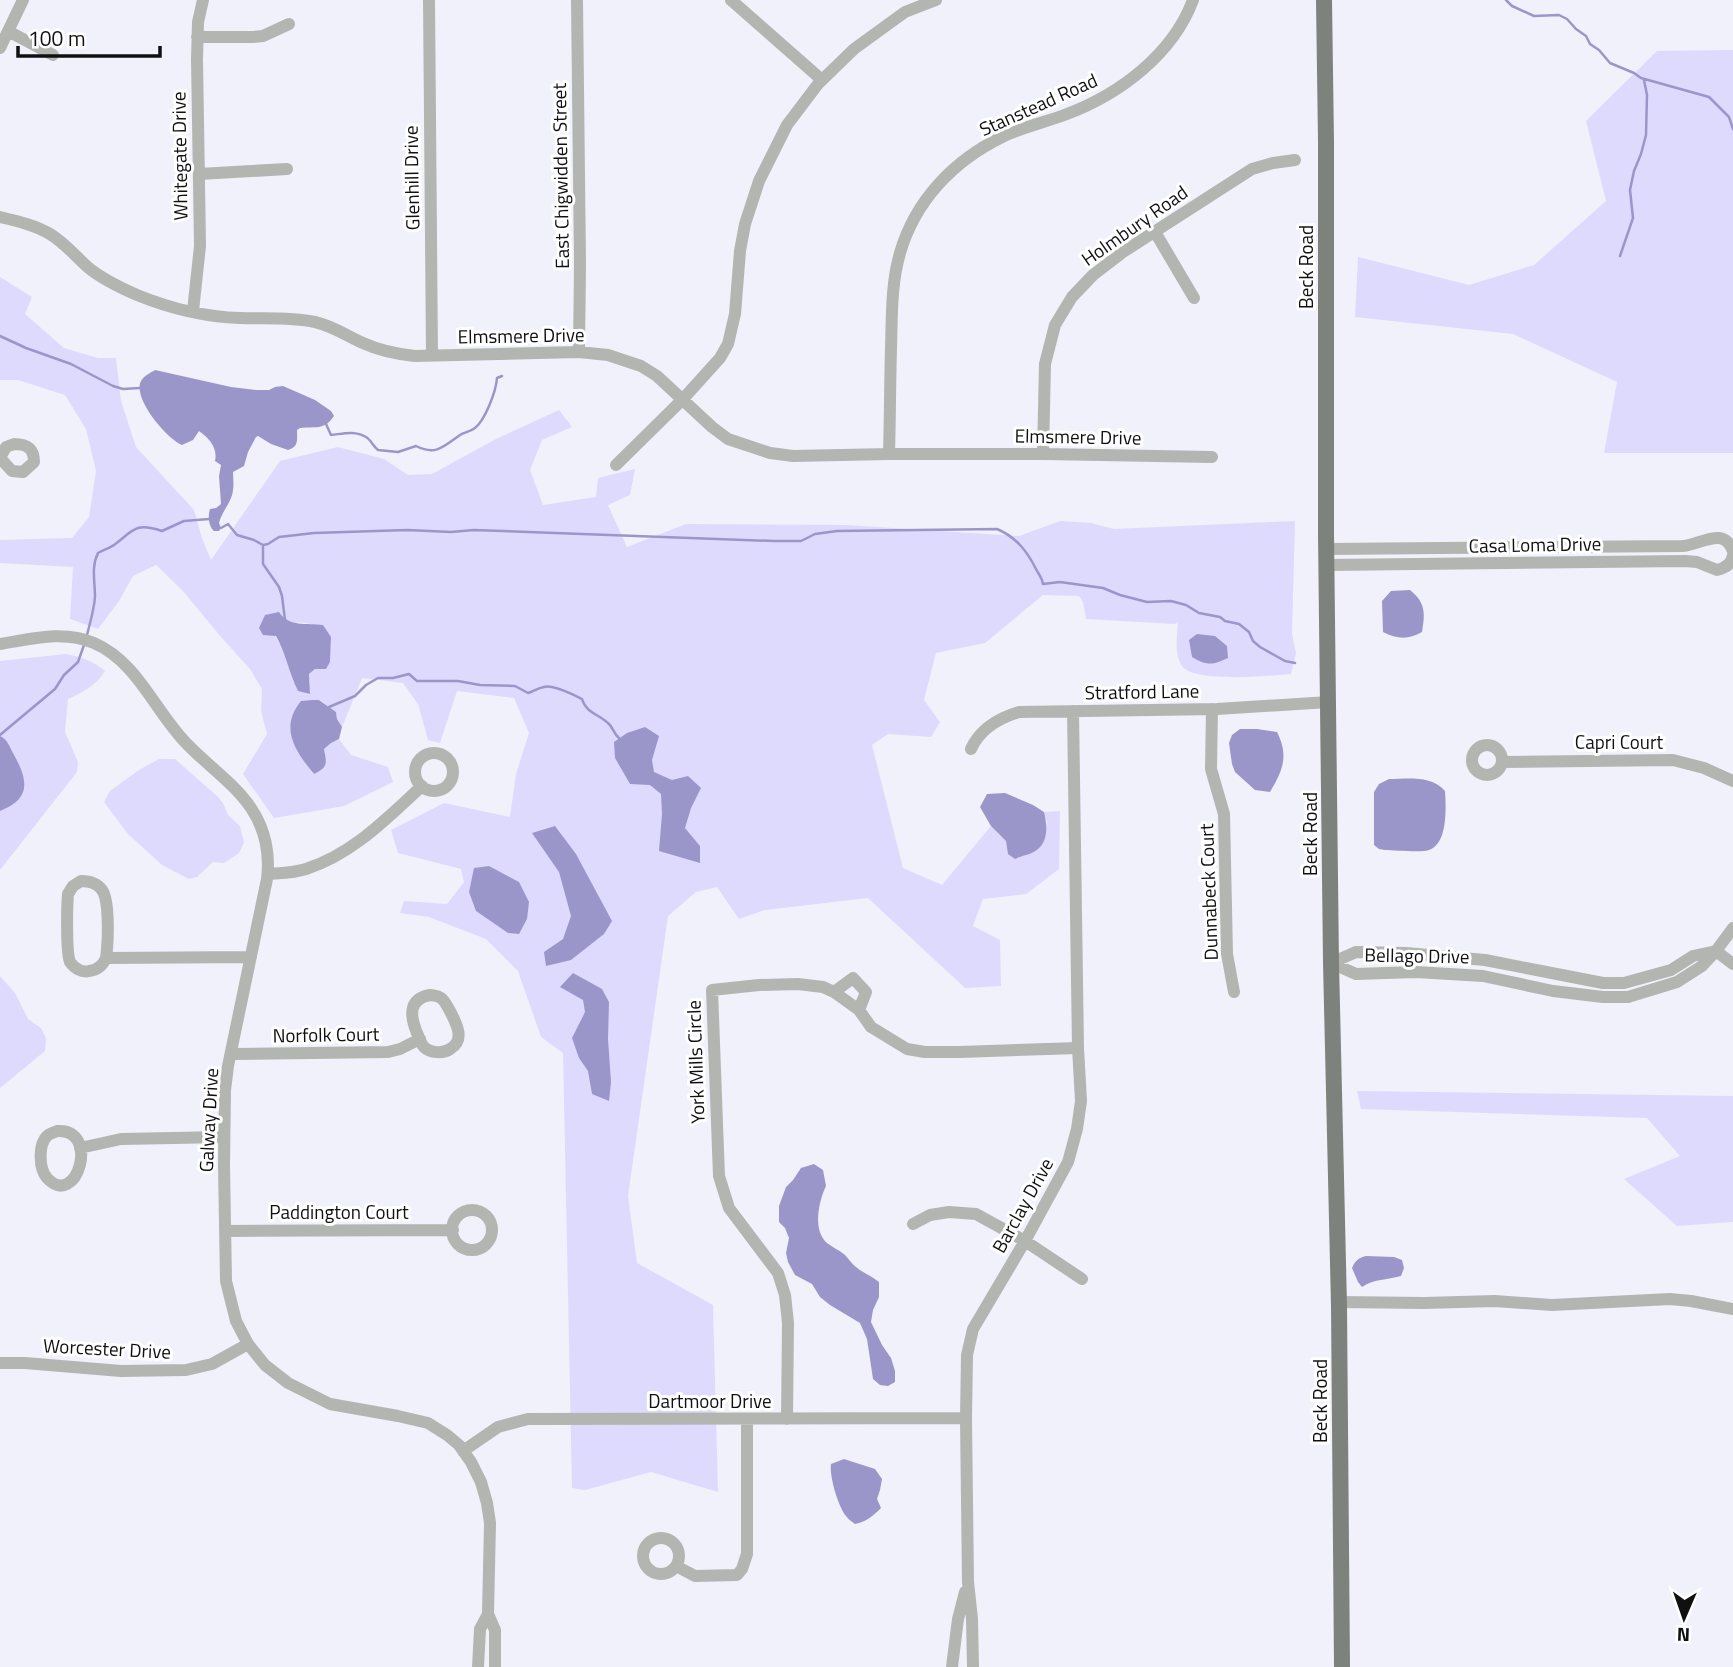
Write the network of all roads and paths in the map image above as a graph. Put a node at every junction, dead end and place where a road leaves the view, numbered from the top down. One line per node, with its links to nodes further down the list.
1 (23, 0): 10 (street)
2 (203, 0): 11 (street, Whitegate Drive)
3 (429, 0): 23 (street, Glenhill Drive)
4 (577, 0): 22 (street, East Chigwidden Street)
5 (731, 0): 14 (street)
6 (936, 0): 14 (street)
7 (1194, 0): 25 (street, Stanstead Road)
8 (1324, 0): 30 (main road, Beck Road)
9 (289, 24): 11 (street)
10 (8, 31): 12 (street); 13 (street)
11 (197, 37): 17 (street, Whitegate Drive)
12 (0, 48)
13 (53, 55)
14 (822, 79): 24 (street)
15 (1295, 160): 19 (street, Holmbury Road)
16 (287, 169): 17 (street)
17 (199, 174): 21 (street, Whitegate Drive)
18 (0, 217): 21 (street, Elmsmere Drive)
19 (1154, 232): 20 (street); 26 (street, Holmbury Road)
20 (1194, 298)
21 (193, 312): 23 (street, Elmsmere Drive)
22 (579, 352): 23 (street, Elmsmere Drive); 24 (street, Elmsmere Drive)
23 (432, 356)
24 (683, 399): 25 (street, Elmsmere Drive); 28 (street)
25 (889, 454): 26 (street, Elmsmere Drive)
26 (1043, 454): 27 (street, Elmsmere Drive)
27 (1212, 457)
28 (616, 465)
29 (1733, 553): 30 (street, Casa Loma Drive); 30 (street, Casa Loma Drive)
30 (1327, 557): 32 (main road, Beck Road)
31 (0, 644): 39 (street, Galway Drive)
32 (1329, 702): 33 (street, Stratford Lane); 44 (main road, Beck Road)
33 (1212, 709): 34 (street, Stratford Lane); 47 (street, Dunnabeck Court)
34 (1073, 711): 35 (street, Stratford Lane); 50 (street, Barclay Drive)
35 (971, 750)
36 (1502, 762): 37 (street, Capri Court)
37 (1733, 781)
38 (422, 786): 39 (street)
39 (268, 874): 42 (street, Galway Drive)
40 (1733, 928): 41 (street, Bellago Drive)
41 (1716, 951): 44 (street, Bellago Drive); 44 (street, Bellago Drive); 45 (street)
42 (251, 957): 43 (street); 51 (street, Galway Drive)
43 (106, 958): 43 (street)
44 (1331, 963): 59 (main road, Beck Road)
45 (1733, 964)
46 (834, 992): 48 (street, York Mills Circle); 48 (street); 65 (street, York Mills Circle)
47 (1234, 992)
48 (859, 1010): 50 (street, York Mills Circle)
49 (419, 1039): 49 (street); 51 (street, Norfolk Court)
50 (1078, 1048): 57 (street, Barclay Drive)
51 (231, 1054): 52 (street, Galway Drive)
52 (224, 1137): 53 (street); 56 (street, Galway Drive)
53 (80, 1148)
54 (913, 1224): 57 (street)
55 (453, 1230): 56 (street, Paddington Court)
56 (225, 1231): 61 (street, Galway Drive)
57 (1025, 1241): 58 (street); 63 (street, Barclay Drive)
58 (1082, 1279)
59 (1339, 1301): 60 (street); 74 (main road, Beck Road)
60 (1733, 1309)
61 (248, 1344): 62 (street, Worcester Drive); 66 (street, Galway Drive)
62 (0, 1363)
63 (966, 1418): 65 (street, Dartmoor Drive); 68 (street, Barclay Drive)
64 (747, 1419): 65 (street, Dartmoor Drive); 66 (street, Dartmoor Drive); 67 (street)
65 (787, 1419)
66 (463, 1451): 69 (street, Galway Drive)
67 (676, 1566)
68 (968, 1582): 72 (street, Barclay Drive); 73 (street, Barclay Drive)
69 (488, 1614): 70 (street, Galway Drive); 71 (street, Galway Drive)
70 (478, 1667)
71 (495, 1667)
72 (952, 1667)
73 (973, 1667)
74 (1342, 1667)

